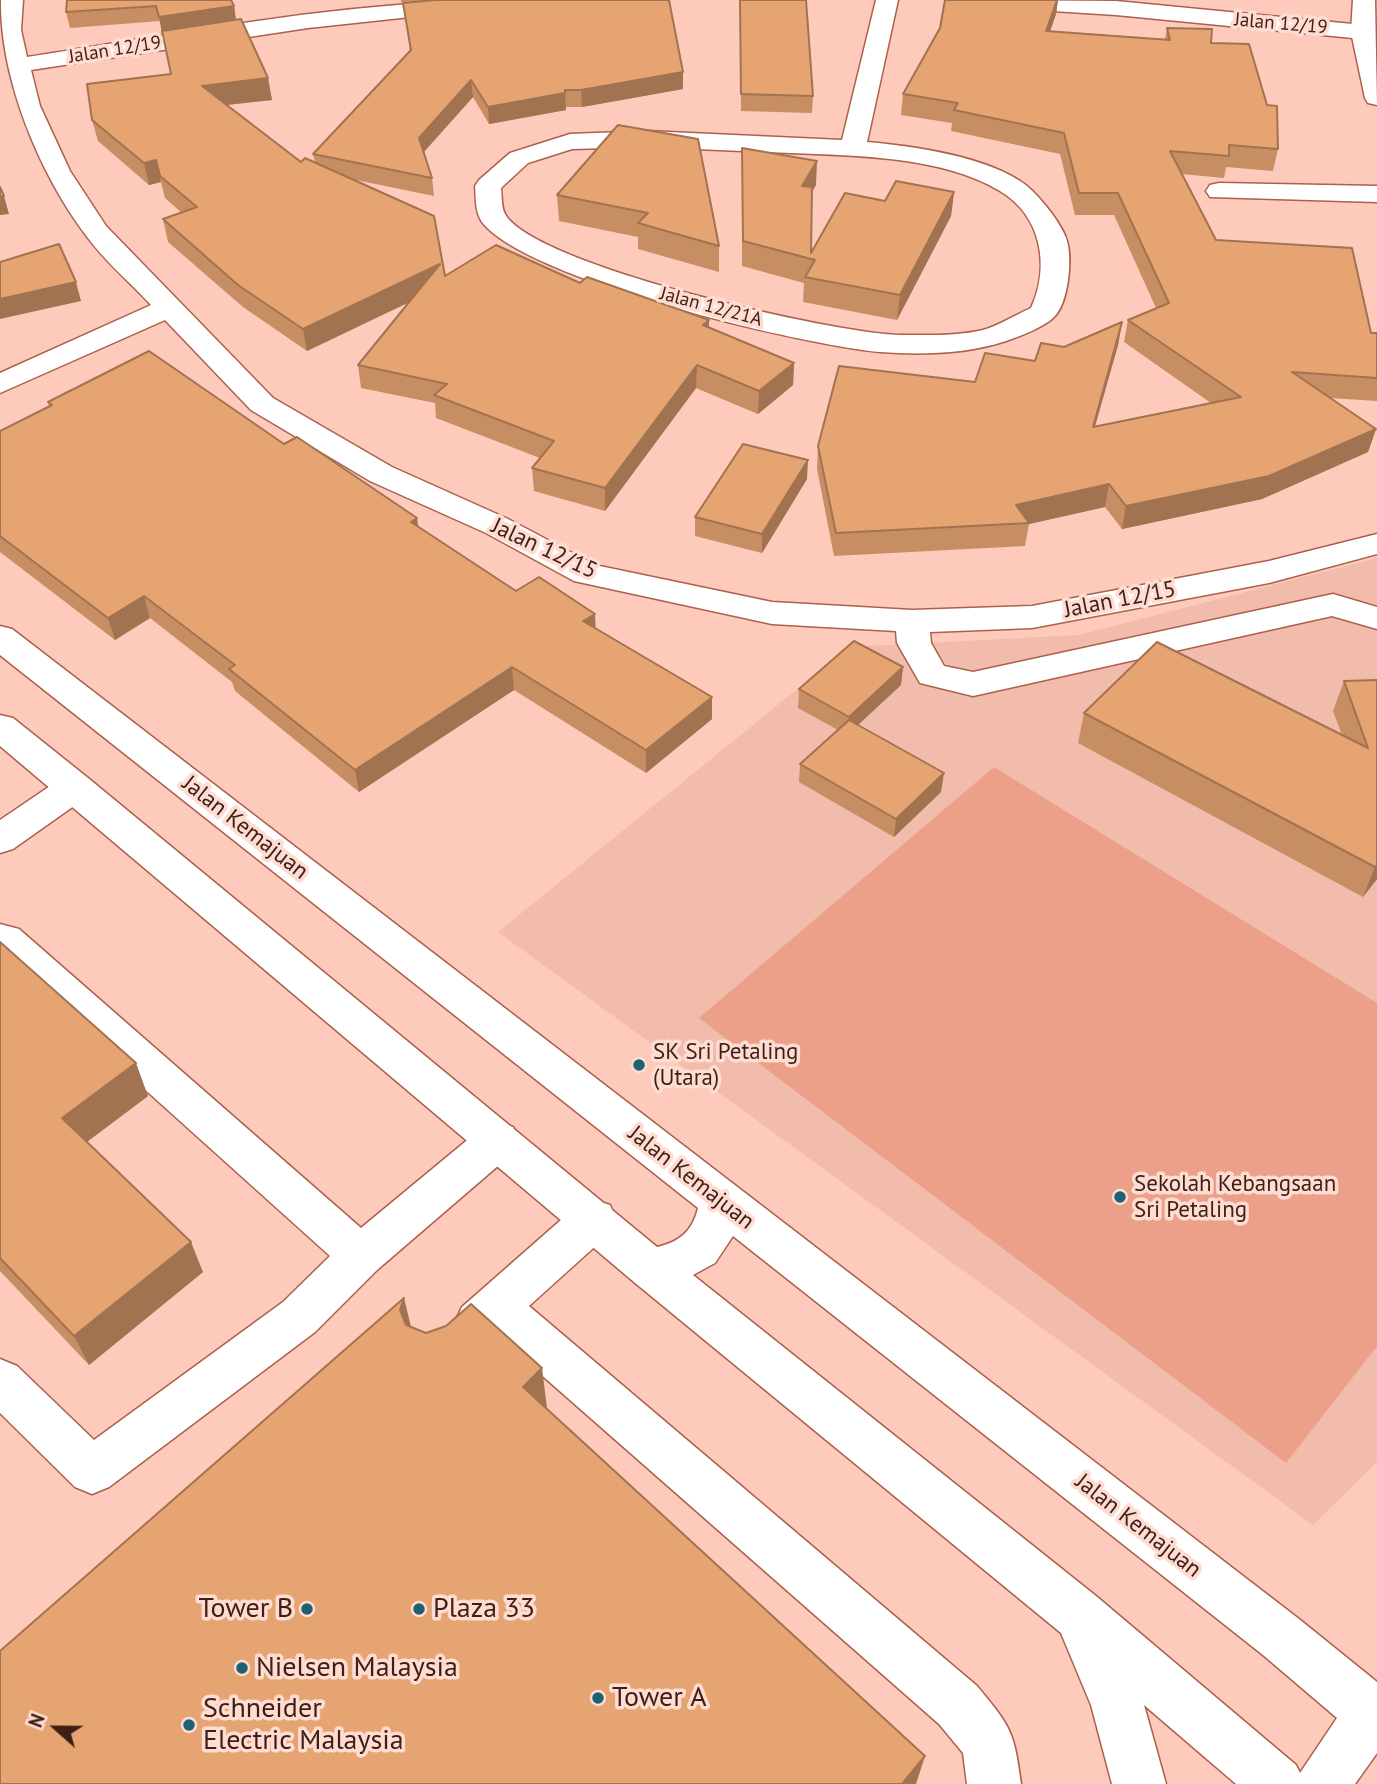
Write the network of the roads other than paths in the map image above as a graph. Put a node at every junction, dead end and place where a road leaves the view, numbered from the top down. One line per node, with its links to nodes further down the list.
1 (12, 0): 9 (street, Jalan 12/15)
2 (503, 0): 7 (street, Jalan 12/19)
3 (887, 0): 11 (street)
4 (989, 0): 6 (street, Jalan 12/19)
5 (1364, 0): 8 (street)
6 (1117, 4): 8 (street, Jalan 12/19)
7 (305, 10): 9 (street, Jalan 12/19)
8 (1363, 32): 10 (street)
9 (19, 65): 14 (street, Jalan 12/15)
10 (1377, 98)
11 (853, 148): 11 (street, Jalan 12/21A)
12 (1219, 191): 13 (street)
13 (1377, 194)
14 (170, 307): 15 (street); 18 (street, Jalan 12/15)
15 (0, 384)
16 (1377, 544): 18 (street, Jalan 12/15)
17 (1377, 618): 18 (street)
18 (912, 621)
19 (0, 637): 25 (street, Jalan Kemajuan)
20 (0, 727): 21 (street)
21 (75, 787): 22 (street); 24 (street)
22 (0, 839)
23 (0, 939): 27 (street)
24 (498, 1140): 26 (street); 27 (street)
25 (721, 1202): 28 (street); 33 (street, Jalan Kemajuan)
26 (594, 1219): 28 (street); 29 (street)
27 (361, 1256): 31 (street)
28 (650, 1268): 32 (street)
29 (496, 1306): 30 (street); 34 (street)
30 (447, 1350)
31 (0, 1381)
32 (1078, 1614): 35 (street); 36 (street)
33 (1375, 1714): 37 (street)
34 (994, 1784)
35 (1139, 1784)
36 (1277, 1784)
37 (1322, 1784)

